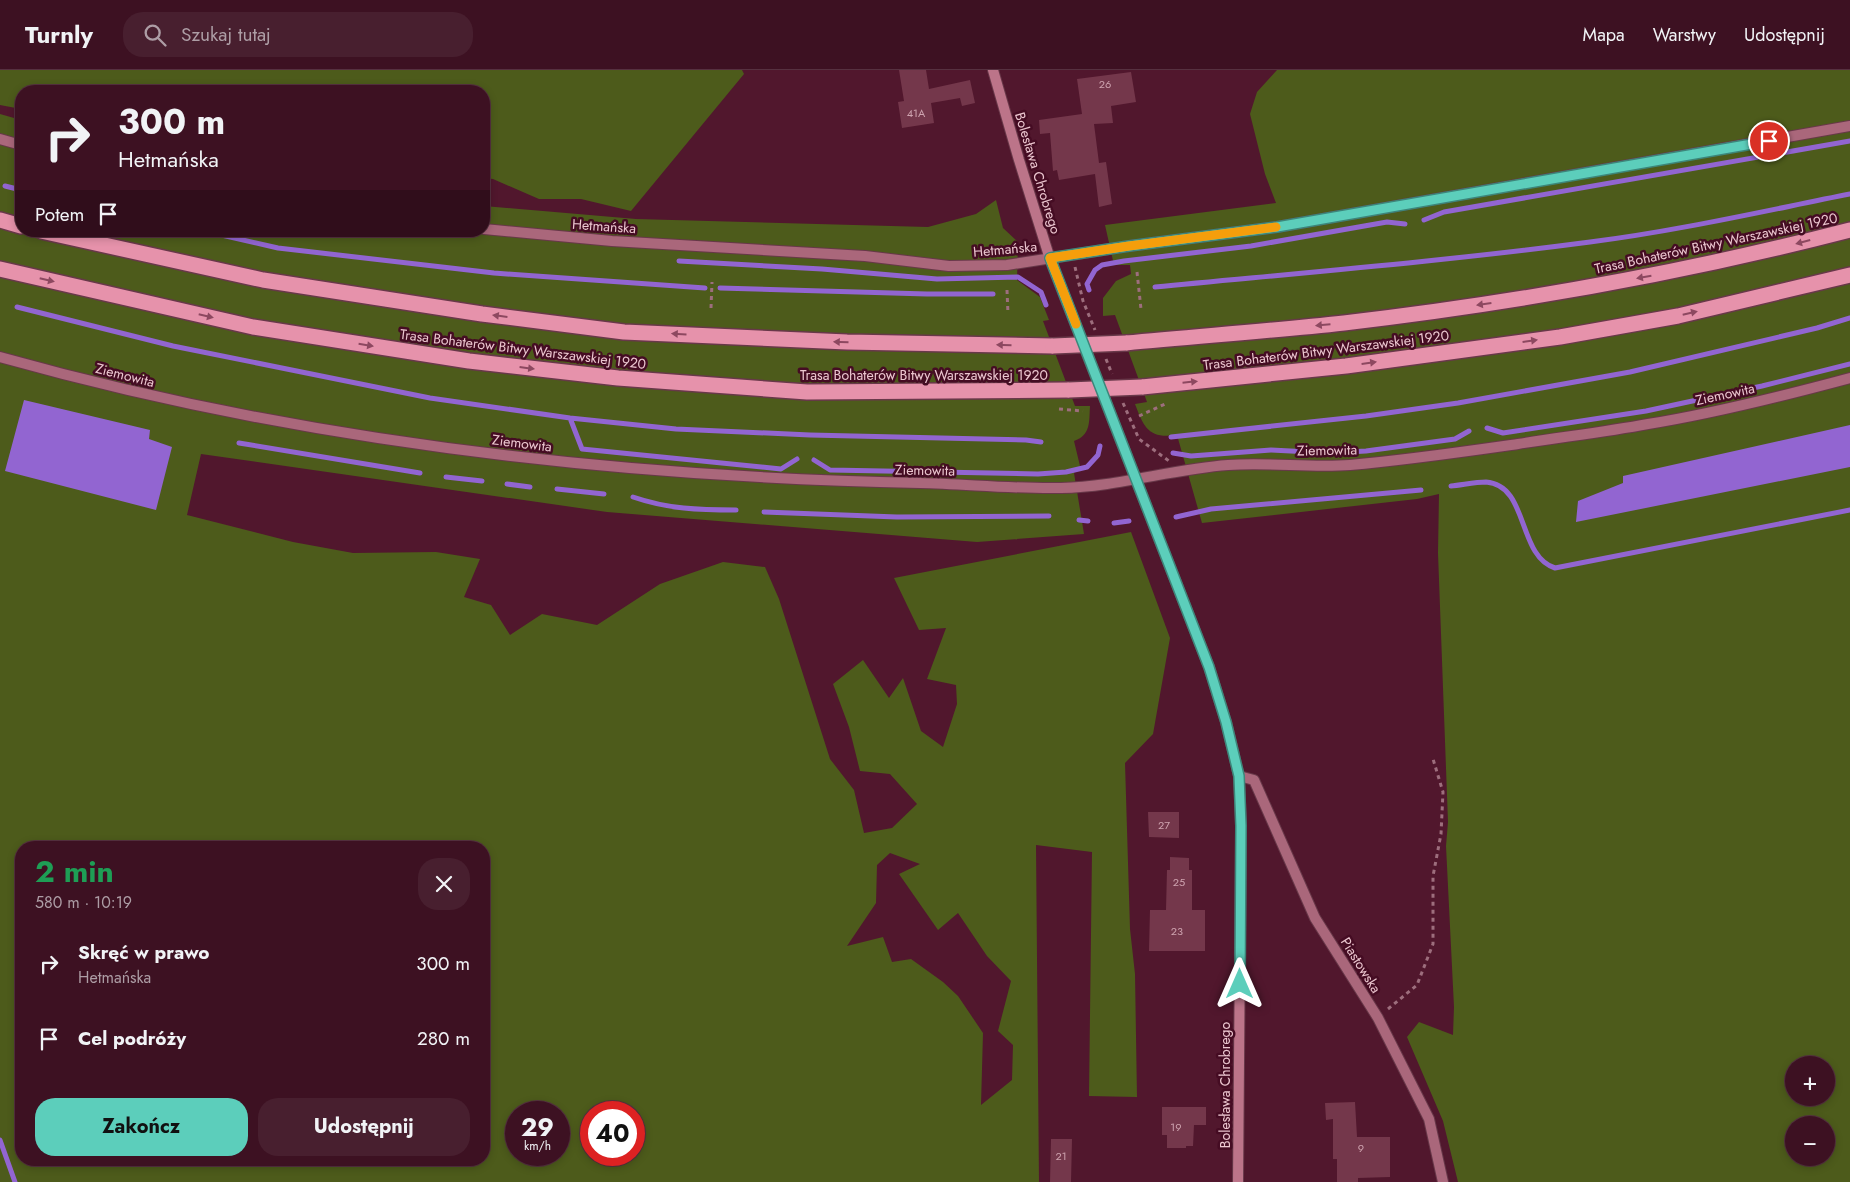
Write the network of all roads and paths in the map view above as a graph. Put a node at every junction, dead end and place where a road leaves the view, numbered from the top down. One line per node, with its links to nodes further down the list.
1 (993, 70): 10 (street, Bolesława Chrobrego)
2 (1850, 126): 10 (street, Hetmańska)
3 (0, 139): 4 (street)
4 (15, 143)
5 (0, 220): 6 (highway)
6 (15, 224)
7 (490, 230): 10 (street, Hetmańska)
8 (1850, 230): 9 (highway, Trasa Bohaterów Bitwy Warszawskiej 1920, one-way to 9, bridge)
9 (68, 237)
10 (1050, 258): 25 (street, Bolesława Chrobrego)
11 (0, 269): 13 (highway, Trasa Bohaterów Bitwy Warszawskiej 1920, one-way to 13, bridge)
12 (1137, 272): 17 (path)
13 (1850, 276)
14 (712, 282): 16 (path)
15 (1006, 290): 18 (path)
16 (711, 308)
17 (1141, 309)
18 (1008, 314)
19 (0, 357): 25 (street, Ziemowita)
20 (1850, 378): 25 (street, Ziemowita)
21 (1165, 404): 24 (path)
22 (1059, 409): 23 (path)
23 (1083, 411)
24 (1140, 416)
25 (1137, 480): 27 (street, Bolesława Chrobrego)
26 (1433, 758): 28 (path)
27 (1239, 776): 28 (street, Piastowska); 29 (street, Bolesława Chrobrego)
28 (1378, 1018): 30 (street, Piastowska)
29 (1238, 1182)
30 (1443, 1182)

